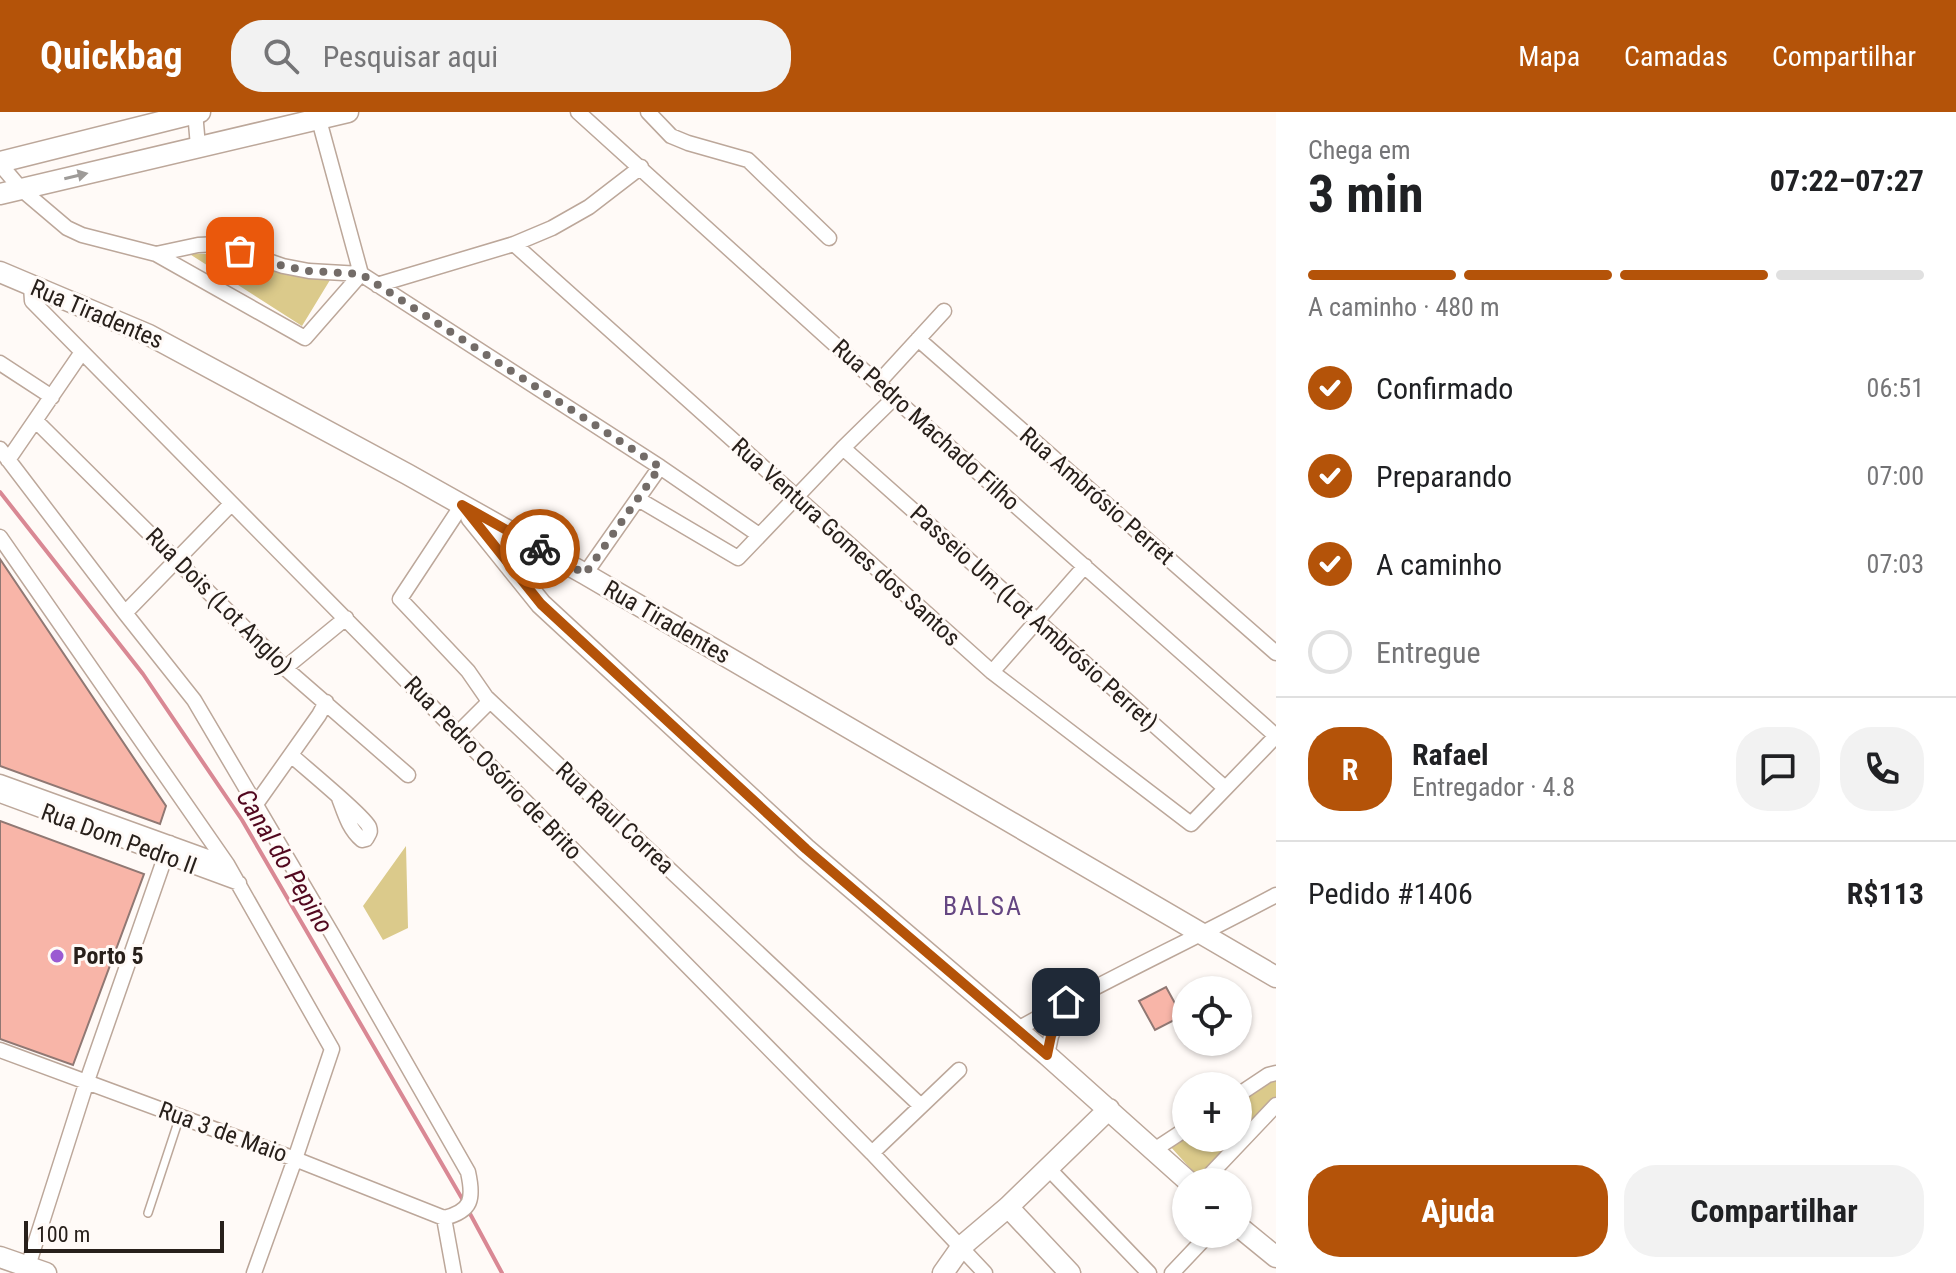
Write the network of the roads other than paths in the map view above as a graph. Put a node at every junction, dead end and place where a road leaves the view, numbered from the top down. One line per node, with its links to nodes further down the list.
1 (197, 112): 6 (street); 7 (street)
2 (348, 112): 5 (street)
3 (578, 112): 8 (street, Rua Pedro Machado Filho)
4 (648, 112): 11 (street)
5 (319, 120): 6 (street); 15 (street)
6 (198, 146): 9 (street, one-way to 6)
7 (0, 163): 9 (street)
8 (641, 167): 12 (street); 22 (street, Rua Pedro Machado Filho)
9 (21, 189): 10 (street); 13 (street)
10 (0, 194)
11 (829, 238)
12 (514, 244): 16 (street); 29 (street, Rua Ventura Gomes dos Santos)
13 (156, 254): 15 (street); 15 (street)
14 (0, 272): 17 (street, Rua Tiradentes)
15 (361, 274): 16 (street)
16 (377, 285): 28 (street)
17 (31, 286): 20 (street, Rua Pedro Osório de Brito); 32 (street, Rua Tiradentes)
18 (944, 311): 19 (street)
19 (918, 339): 22 (street); 41 (street, Rua Ambrósio Perret)
20 (82, 352): 23 (street); 31 (street, Rua Pedro Osório de Brito)
21 (0, 363): 23 (street)
22 (878, 383): 24 (street, Rua Pedro Machado Filho)
23 (52, 397): 25 (street)
24 (894, 398): 26 (street); 36 (street, Rua Pedro Machado Filho)
25 (36, 421): 27 (street); 35 (street, Rua Dois (Lot Anglo))
26 (843, 448): 29 (street); 40 (street, Passeio Um (Lot Ambrósio Perret))
27 (4, 454): 38 (street)
28 (660, 467): 30 (street); 33 (street)
29 (796, 498): 33 (street); 43 (street, Rua Ventura Gomes dos Santos)
30 (638, 499): 33 (street); 37 (street)
31 (231, 504): 35 (street); 39 (street, Rua Pedro Osório de Brito)
32 (462, 505): 37 (street, Rua Tiradentes); 44 (street, Rua Raul Correa); 63 (street)
33 (759, 535)
34 (0, 537): 57 (street)
35 (178, 561): 38 (street); 42 (street, Rua Dois (Lot Anglo))
36 (1085, 566): 40 (street); 47 (street, Rua Pedro Machado Filho)
37 (585, 574): 60 (street, Rua Tiradentes)
38 (125, 613): 54 (street)
39 (346, 618): 42 (street); 46 (street, Rua Pedro Osório de Brito)
40 (1038, 621): 43 (street); 51 (street, Passeio Um (Lot Ambrósio Perret))
41 (1276, 653)
42 (285, 668): 45 (street, Rua Dois (Lot Anglo))
43 (992, 672): 51 (street, Rua Ventura Gomes dos Santos)
44 (490, 701): 46 (street); 71 (street, Rua Raul Correa)
45 (326, 702): 48 (street); 49 (street, Rua Dois (Lot Anglo))
46 (458, 733): 76 (street, Rua Pedro Osório de Brito)
47 (1276, 736): 51 (street)
48 (291, 755): 53 (street); 54 (street)
49 (408, 775)
50 (0, 782): 55 (street, Rua Dom Pedro II)
51 (1225, 788)
52 (0, 795): 55 (street, Rua Dom Pedro II)
53 (339, 798)
54 (256, 804): 83 (street)
55 (83, 819): 56 (street, Rua Dom Pedro II)
56 (167, 850): 57 (street, Rua Dom Pedro II); 58 (street, Rua Dom Pedro II); 68 (street)
57 (227, 864): 58 (street)
58 (239, 883): 77 (street)
59 (1276, 895): 60 (street)
60 (1203, 934): 61 (street, Rua Tiradentes); 62 (street)
61 (1276, 977)
62 (1066, 1002): 63 (street); 65 (street)
63 (1016, 1030): 65 (street)
64 (0, 1050): 68 (street, Rua 3 de Maio)
65 (1047, 1055): 72 (street)
66 (959, 1070): 71 (street)
67 (1276, 1073): 69 (street)
68 (87, 1081): 73 (street, Rua 3 de Maio); 89 (street)
69 (1252, 1086)
70 (1276, 1105): 80 (street)
71 (921, 1106): 76 (street)
72 (1109, 1109): 75 (street); 78 (street)
73 (180, 1116): 77 (street, Rua 3 de Maio); 82 (lane)
74 (1172, 1138): 75 (street)
75 (1154, 1150): 79 (street)
76 (872, 1153): 85 (street, Rua Pedro Osório de Brito)
77 (295, 1159): 83 (street, Rua 3 de Maio); 90 (street)
78 (1047, 1167): 81 (street); 95 (street)
79 (1174, 1168)
80 (1216, 1168)
81 (1008, 1207): 85 (street); 94 (street)
82 (148, 1213)
83 (444, 1218): 91 (street)
84 (1252, 1237): 88 (street)
85 (962, 1246): 92 (street); 93 (street, Rua Pedro Osório de Brito)
86 (1196, 1248): 96 (street)
87 (0, 1257): 89 (street)
88 (1276, 1257)
89 (37, 1270)
90 (254, 1273)
91 (454, 1273)
92 (943, 1273)
93 (985, 1273)
94 (1070, 1273)
95 (1149, 1273)
96 (1172, 1273)

